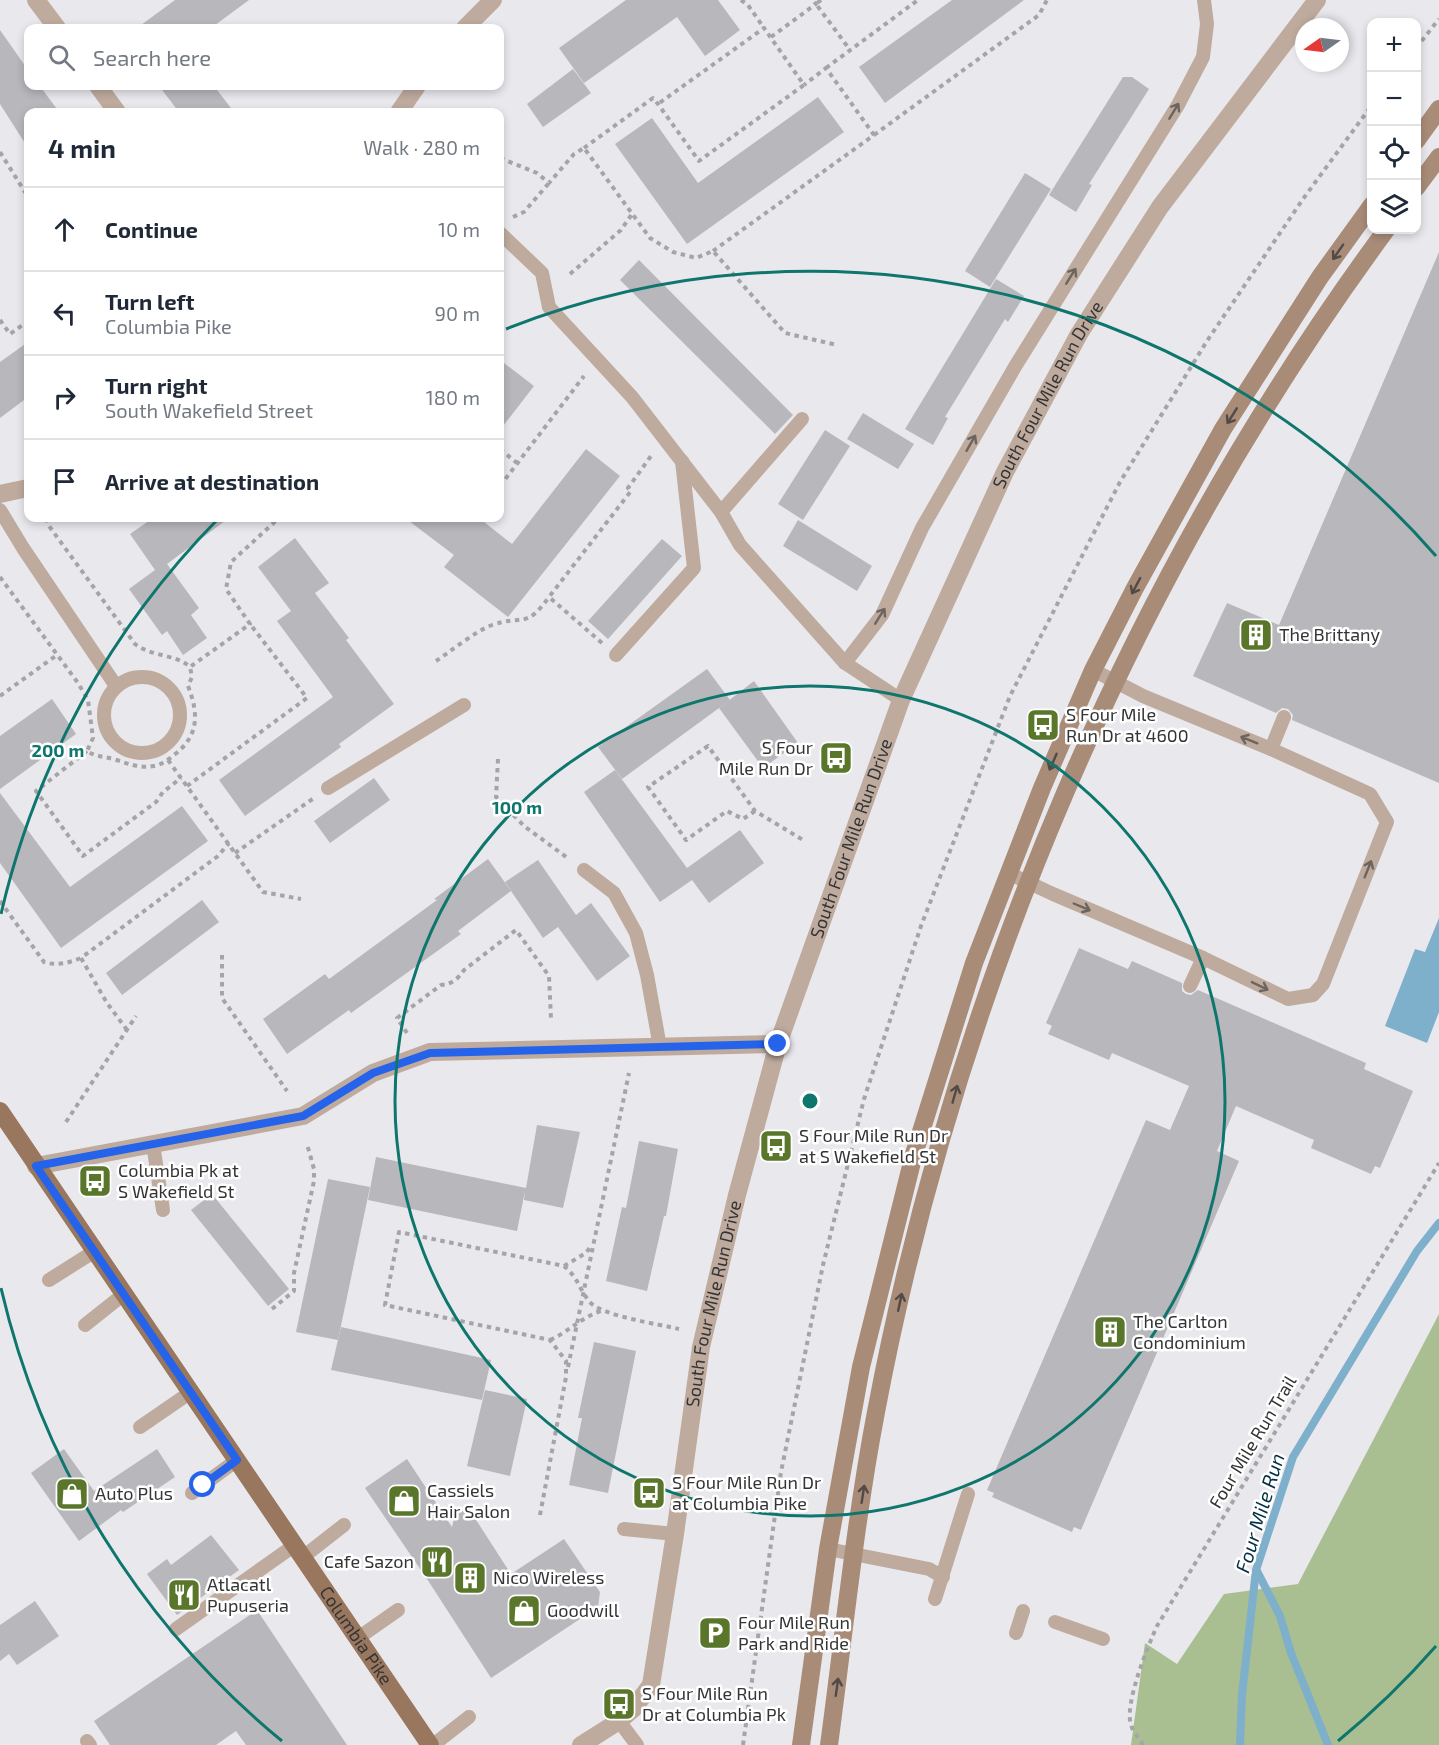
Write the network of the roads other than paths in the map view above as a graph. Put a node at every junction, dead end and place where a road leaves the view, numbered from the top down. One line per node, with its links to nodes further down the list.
1 (36, 0): 5 (street)
2 (493, 0): 6 (street)
3 (1204, 0): 25 (lane, one-way to 3)
4 (1317, 0): 29 (street, South Four Mile Run Drive)
5 (54, 24)
6 (469, 24)
7 (101, 90): 9 (street)
8 (414, 90): 10 (street)
9 (114, 108)
10 (402, 108)
11 (1439, 110): 12 (main road)
12 (1421, 134)
13 (1439, 158): 14 (main road)
14 (1421, 181)
15 (1367, 211): 26 (main road, one-way to 26)
16 (1383, 234): 27 (main road)
17 (504, 237): 19 (lane)
18 (802, 419): 23 (lane)
19 (682, 459): 23 (lane); 24 (lane)
20 (24, 489): 21 (street)
21 (0, 494)
22 (0, 510): 28 (lane)
23 (721, 512): 25 (lane)
24 (616, 655)
25 (845, 663): 29 (lane)
26 (1093, 670): 27 (lane); 35 (main road, one-way to 35)
27 (1116, 682): 32 (lane, one-way to 27); 36 (main road)
28 (116, 687): 28 (lane)
29 (901, 700): 39 (street, South Four Mile Run Drive)
30 (464, 705): 33 (lane)
31 (1284, 717): 32 (lane)
32 (1271, 749): 37 (lane, one-way to 32)
33 (328, 788)
34 (584, 870): 40 (lane)
35 (1008, 873): 36 (lane); 57 (main road)
36 (1029, 882): 37 (lane, one-way to 37); 59 (main road, one-way to 36)
37 (1203, 958): 38 (lane)
38 (1190, 986)
39 (778, 1044): 40 (street); 56 (street, South Four Mile Run Drive)
40 (660, 1047): 42 (street)
41 (2, 1120): 43 (main road, Columbia Pike)
42 (153, 1144): 43 (street); 44 (lane)
43 (36, 1166): 45 (main road, Columbia Pike)
44 (163, 1210)
45 (95, 1251): 46 (lane); 47 (main road, Columbia Pike)
46 (49, 1280)
47 (124, 1294): 48 (lane); 49 (main road, Columbia Pike)
48 (85, 1325)
49 (191, 1392): 50 (lane); 51 (main road, Columbia Pike)
50 (140, 1427)
51 (237, 1460): 52 (lane); 58 (main road, Columbia Pike)
52 (192, 1492)
53 (968, 1494): 60 (lane)
54 (345, 1525): 58 (lane)
55 (624, 1529): 56 (lane)
56 (675, 1534): 70 (street, South Four Mile Run Drive)
57 (828, 1549): 59 (lane); 74 (main road)
58 (299, 1551): 65 (lane); 67 (main road, Columbia Pike)
59 (855, 1554): 60 (lane); 75 (main road, one-way to 59)
60 (943, 1577): 61 (lane)
61 (935, 1599)
62 (398, 1610): 67 (lane)
63 (1023, 1611): 66 (lane)
64 (1055, 1622): 68 (lane)
65 (176, 1629)
66 (1016, 1633)
67 (358, 1638): 71 (main road, Columbia Pike)
68 (1103, 1639)
69 (469, 1717): 71 (lane)
70 (619, 1722): 72 (street, South Four Mile Run Drive); 73 (lane)
71 (431, 1745)
72 (581, 1745)
73 (637, 1745)
74 (801, 1745)
75 (829, 1745)

